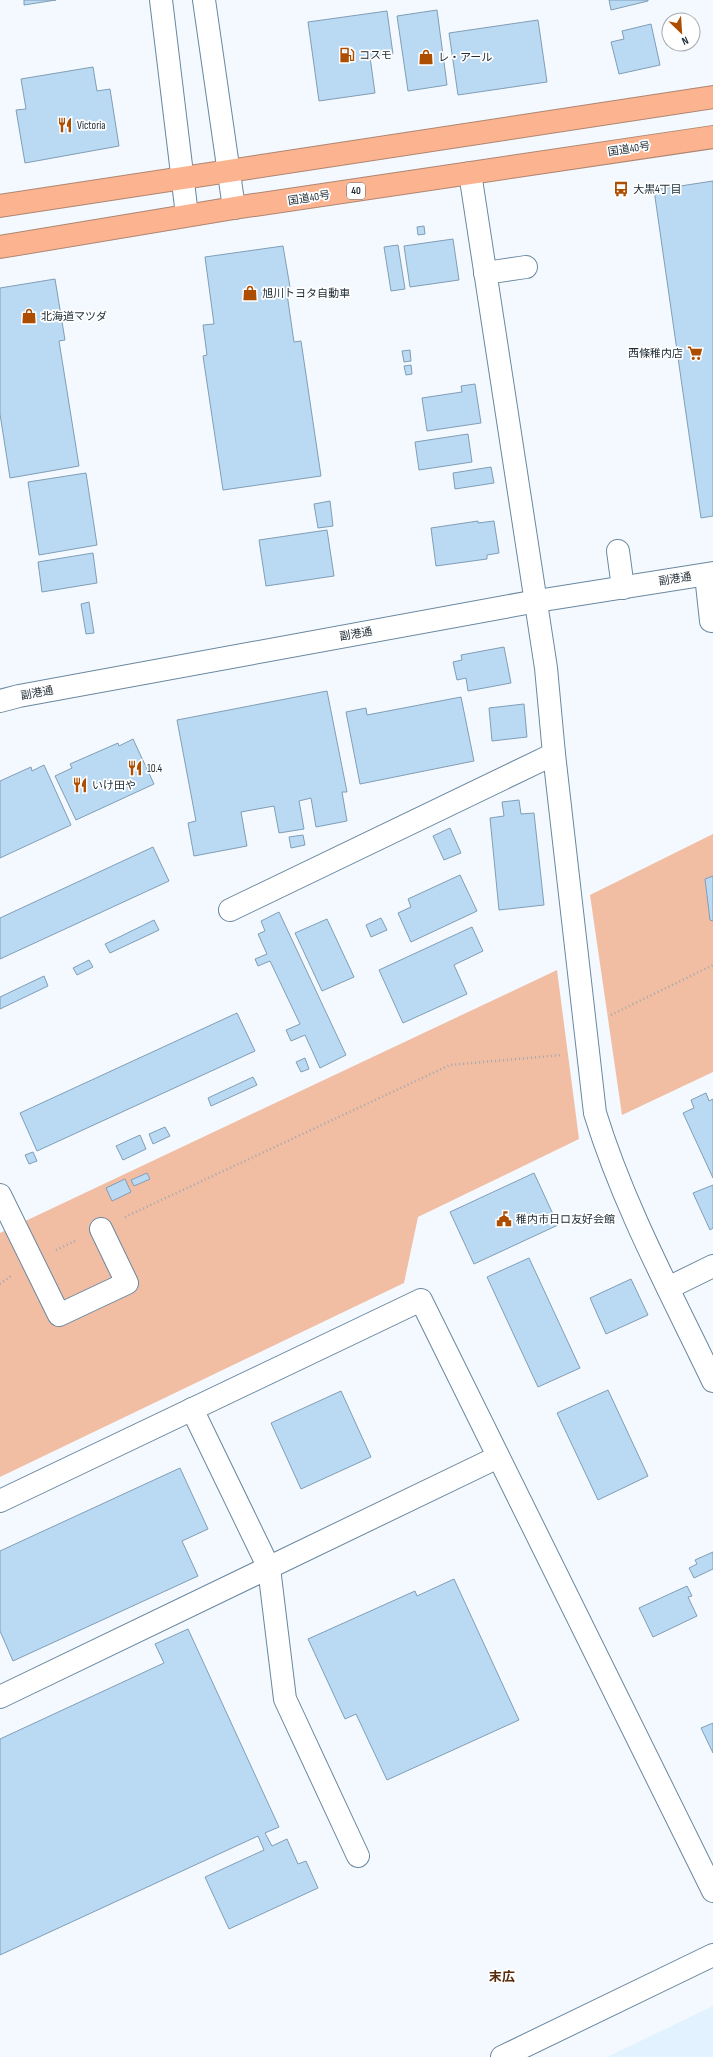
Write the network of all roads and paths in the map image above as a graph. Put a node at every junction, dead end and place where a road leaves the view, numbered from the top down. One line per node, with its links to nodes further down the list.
1 (161, 0): 7 (street)
2 (204, 0): 5 (street)
3 (713, 97): 5 (highway)
4 (713, 137): 6 (highway, 国道40号 / 40)
5 (229, 172): 7 (highway); 9 (street)
6 (470, 173): 9 (highway, 国道40号 / 40); 13 (street)
7 (182, 179): 8 (highway); 10 (street)
8 (0, 206)
9 (234, 208): 10 (highway, 国道40号 / 40)
10 (187, 215): 11 (highway, 国道40号 / 40)
11 (0, 247)
12 (526, 267): 13 (street)
13 (485, 274): 17 (street)
14 (618, 551): 16 (street)
15 (709, 574): 16 (street, 副港通); 18 (street)
16 (623, 588): 17 (street, 副港通)
17 (537, 601): 19 (street, 副港通); 20 (street)
18 (711, 621)
19 (0, 701)
20 (554, 754): 21 (street); 23 (street)
21 (230, 910)
22 (713, 965): 23 (path)
23 (585, 1027): 24 (street)
24 (588, 1053): 26 (path); 30 (street)
25 (0, 1195): 27 (street)
26 (101, 1229): 27 (path); 27 (street)
27 (32, 1262): 29 (path)
28 (713, 1266): 30 (street)
29 (0, 1284)
30 (668, 1288): 31 (street)
31 (713, 1381)
32 (192, 1409): 33 (street); 34 (street); 35 (street)
33 (498, 1457): 35 (street); 38 (street)
34 (0, 1500)
35 (269, 1568): 36 (street); 37 (street)
36 (0, 1697)
37 (358, 1856)
38 (713, 1891)
39 (713, 1955): 40 (street)
40 (502, 2057)

